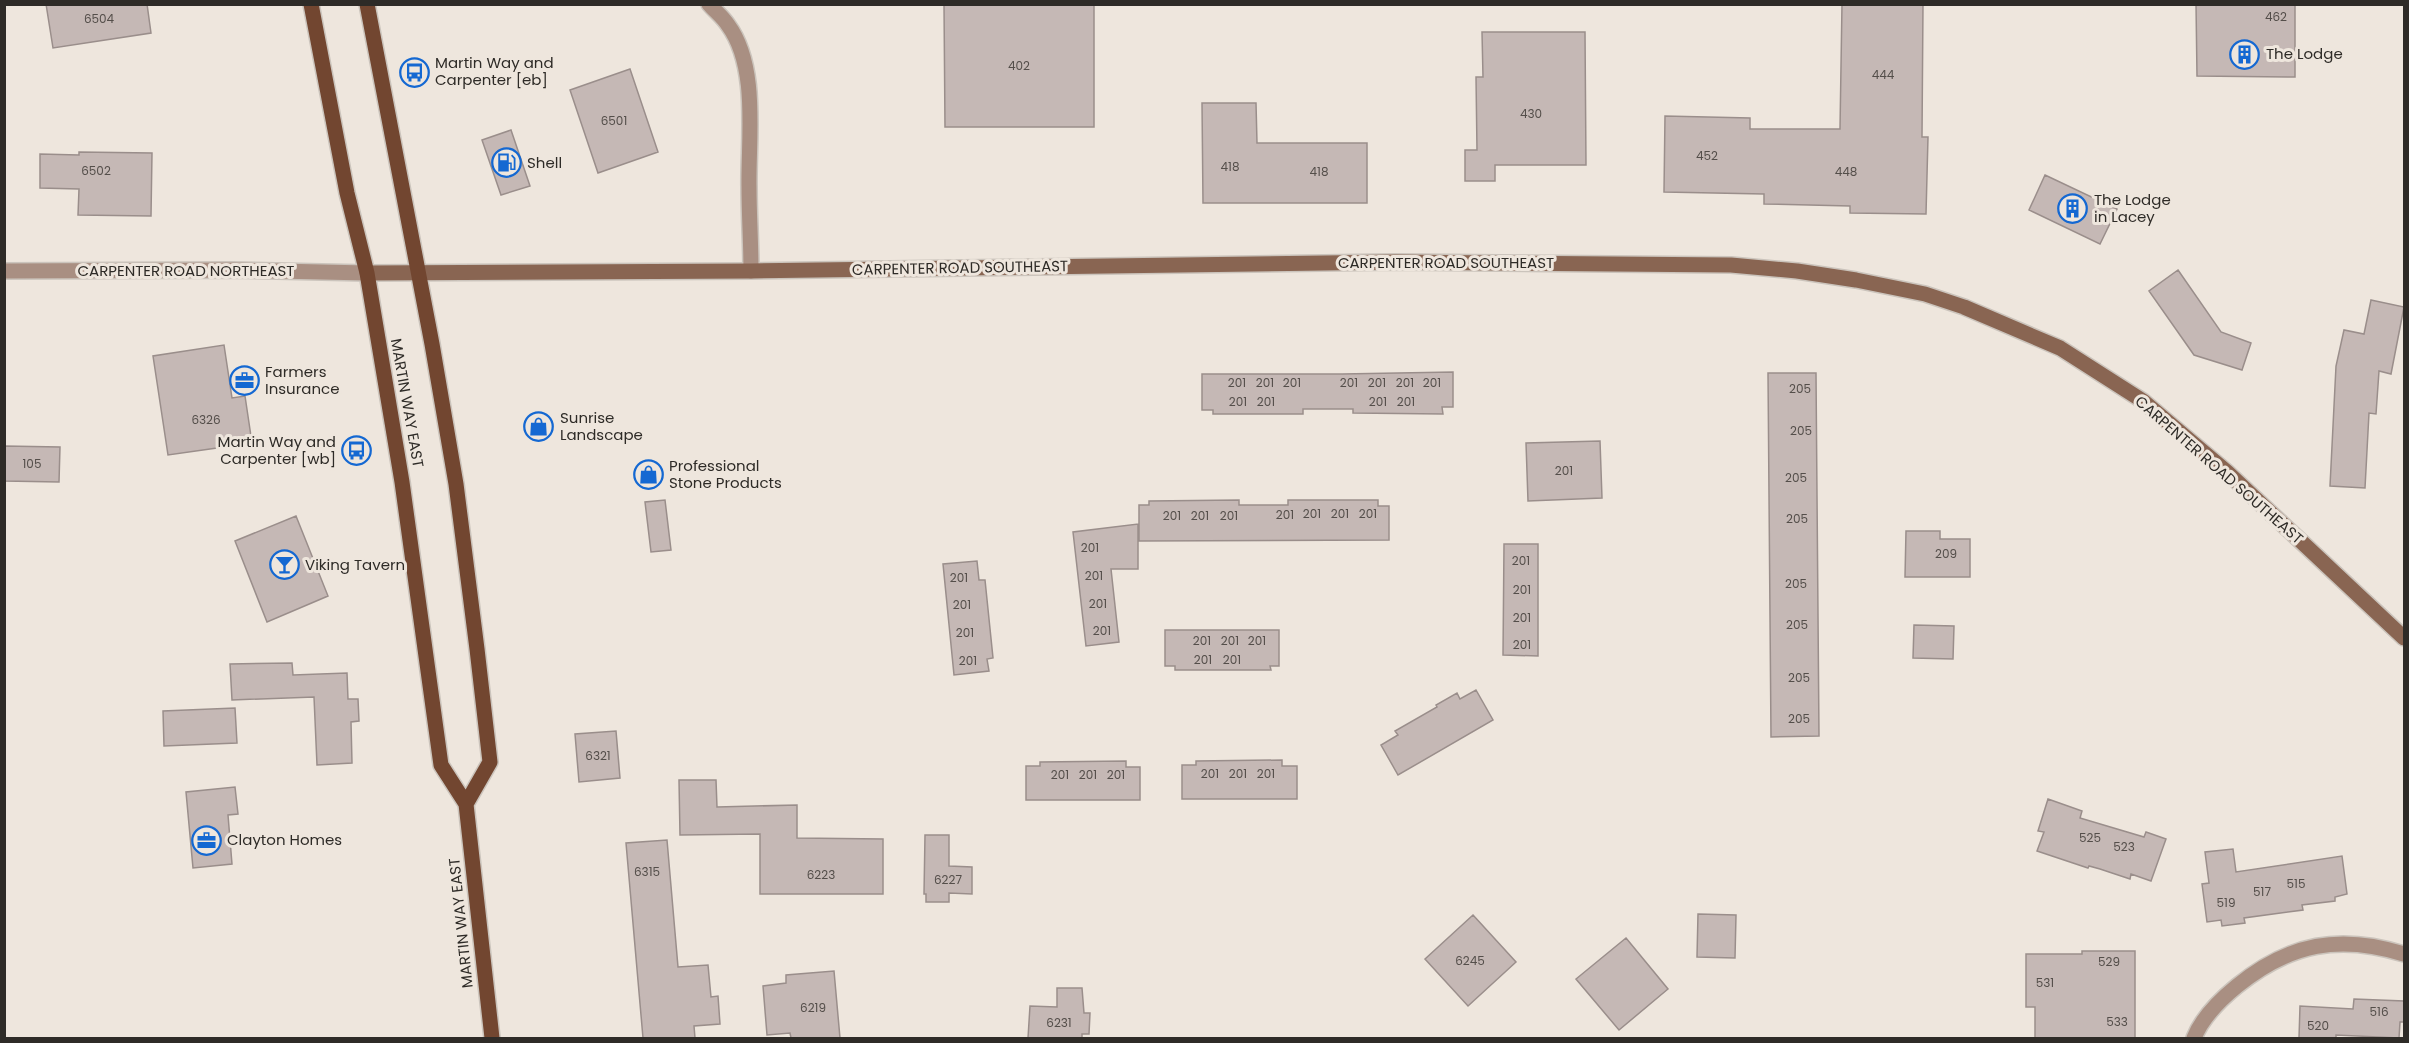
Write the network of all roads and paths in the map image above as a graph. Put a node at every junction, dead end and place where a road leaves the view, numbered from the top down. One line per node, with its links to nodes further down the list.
1 (311, 4): 6 (main road, MARTIN WAY EAST)
2 (367, 4): 7 (main road)
3 (709, 4): 5 (street)
4 (4, 271): 6 (street, CARPENTER ROAD NORTHEAST)
5 (751, 271): 7 (main road, CARPENTER ROAD SOUTHEAST); 8 (main road, CARPENTER ROAD SOUTHEAST)
6 (367, 273): 7 (main road, CARPENTER ROAD SOUTHEAST); 9 (main road, MARTIN WAY EAST)
7 (419, 273): 9 (main road)
8 (2404, 638)
9 (466, 804): 11 (main road, MARTIN WAY EAST)
10 (2404, 954): 12 (street)
11 (492, 1038)
12 (2194, 1038)

